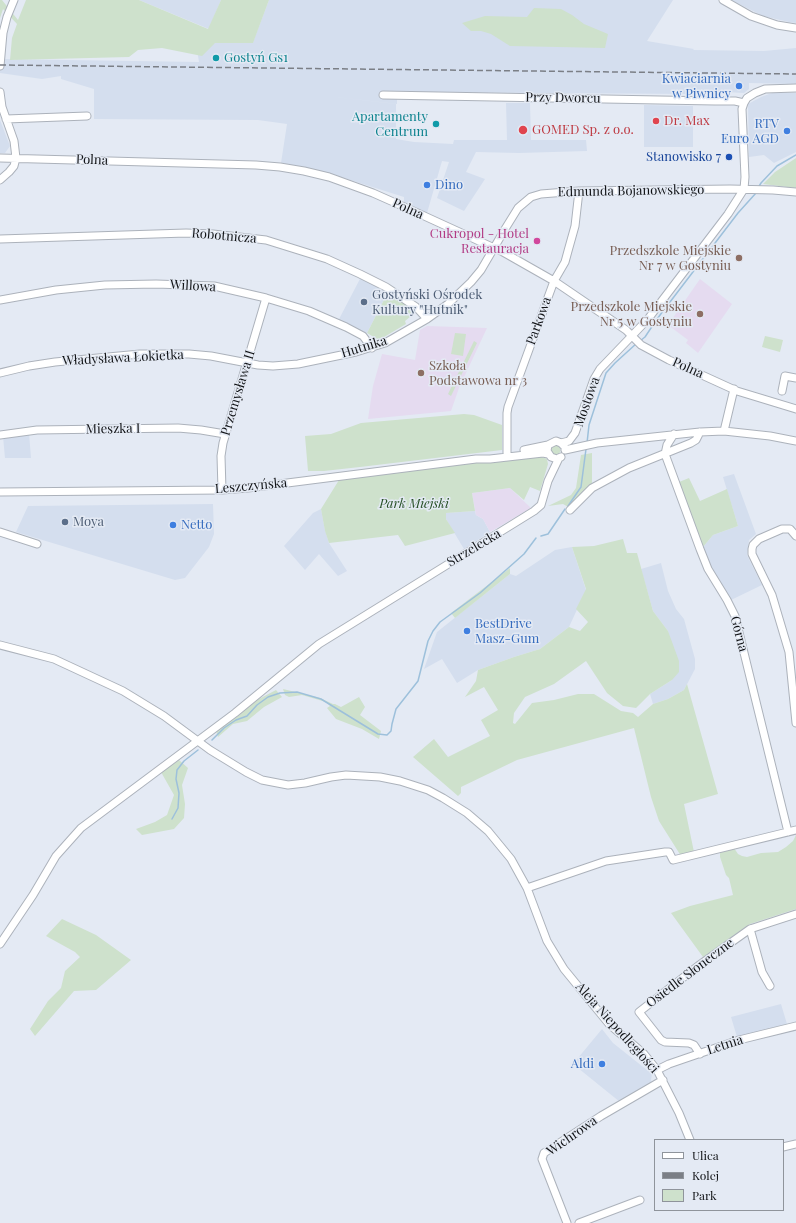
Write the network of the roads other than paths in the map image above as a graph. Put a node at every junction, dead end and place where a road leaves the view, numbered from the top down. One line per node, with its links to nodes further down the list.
1 (14, 0): 4 (street)
2 (723, 0): 3 (street)
3 (796, 28)
4 (0, 66)
5 (796, 88): 8 (street)
6 (0, 92): 10 (street)
7 (383, 95): 8 (street, Przy Dworcu)
8 (744, 103): 14 (street)
9 (87, 116): 10 (street)
10 (6, 119): 12 (street)
11 (0, 158): 12 (street, Polna)
12 (16, 158): 13 (street); 18 (street, Polna)
13 (0, 180)
14 (744, 189): 15 (street, Edmunda Bojanowskiego); 16 (street, Edmunda Bojanowskiego); 23 (street, Mostowa)
15 (579, 191): 18 (street, Edmunda Bojanowskiego); 19 (street, Parkowa)
16 (796, 192)
17 (0, 239): 22 (street, Robotnicza)
18 (494, 248): 19 (street, Polna); 22 (street, Hutnika)
19 (554, 281): 23 (street, Polna); 44 (street, Parkowa)
20 (266, 298): 21 (street, Willowa); 24 (street, Willowa); 25 (street, Przemysława II)
21 (0, 300)
22 (427, 319): 24 (street, Hutnika)
23 (634, 337): 28 (street, Polna); 33 (street, Mostowa)
24 (372, 348): 25 (street, Hutnika)
25 (247, 363): 26 (street, Władysława Łokietka); 34 (street, Przemysława II)
26 (0, 373)
27 (796, 378): 29 (street)
28 (734, 389): 30 (street, Polna); 31 (street)
29 (782, 392)
30 (796, 409)
31 (724, 431): 32 (street); 38 (street)
32 (700, 432): 35 (street); 45 (street)
33 (575, 433): 39 (street, Mostowa); 42 (street)
34 (225, 434): 36 (street, Mieszka I); 50 (street, Przemysława II)
35 (674, 434): 37 (street); 41 (street)
36 (0, 435)
37 (661, 435): 41 (street); 42 (street)
38 (796, 441)
39 (561, 443): 40 (street); 43 (street)
40 (548, 445): 44 (street, Leszczyńska); 46 (street)
41 (667, 445): 45 (street)
42 (582, 446): 43 (street)
43 (565, 450): 47 (street)
44 (507, 453): 48 (street, Leszczyńska)
45 (665, 454): 52 (street); 59 (street, Górna)
46 (549, 455): 47 (street); 48 (street, Leszczyńska); 49 (street, Strzelecka)
47 (559, 458): 49 (street, Strzelecka)
48 (476, 459): 50 (street, Leszczyńska)
49 (548, 481): 58 (street, Strzelecka)
50 (222, 490): 51 (street, Leszczyńska)
51 (0, 492)
52 (570, 510)
53 (0, 532): 55 (street)
54 (796, 536): 57 (street)
55 (37, 544)
56 (0, 645): 58 (street, Aleja Niepodległości)
57 (796, 723)
58 (197, 741): 60 (street, Aleja Niepodległości); 63 (street, Strzelecka)
59 (792, 831): 60 (street)
60 (527, 888): 67 (street, Aleja Niepodległości)
61 (796, 914): 62 (street, Osiedle Słoneczne)
62 (750, 929): 64 (street, Osiedle Słoneczne); 66 (street, Osiedle Słoneczne)
63 (0, 944)
64 (770, 986)
65 (796, 1026): 66 (street, Letnia)
66 (700, 1054): 67 (street, Letnia)
67 (657, 1070): 68 (street, Aleja Niepodległości)
68 (663, 1080): 69 (street, Aleja Niepodległości); 73 (street, Wichrowa)
69 (690, 1139)
70 (796, 1144): 71 (street)
71 (784, 1147)
72 (640, 1200): 74 (street)
73 (567, 1223)
74 (579, 1223)

